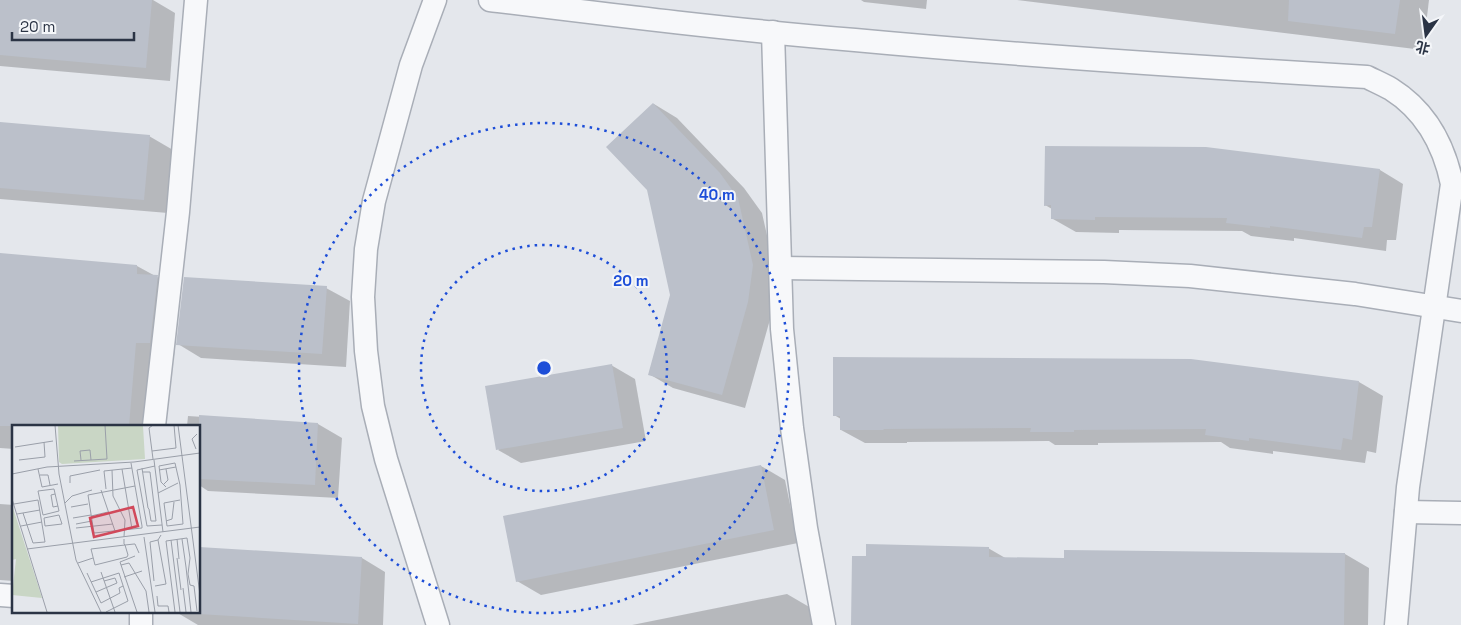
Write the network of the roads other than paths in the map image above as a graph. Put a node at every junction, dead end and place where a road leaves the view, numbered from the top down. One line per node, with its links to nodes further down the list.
1 (196, 0): 9 (lane)
2 (435, 0): 14 (lane)
3 (490, 0): 4 (lane)
4 (773, 32): 5 (lane); 6 (lane)
5 (1451, 143): 7 (lane)
6 (780, 268): 7 (lane); 15 (lane)
7 (1434, 307): 8 (lane); 10 (lane)
8 (1461, 311)
9 (154, 425)
10 (1406, 512): 11 (lane); 16 (lane)
11 (1461, 513)
12 (141, 612): 13 (lane)
13 (140, 625)
14 (438, 625)
15 (824, 625)
16 (1396, 625)

